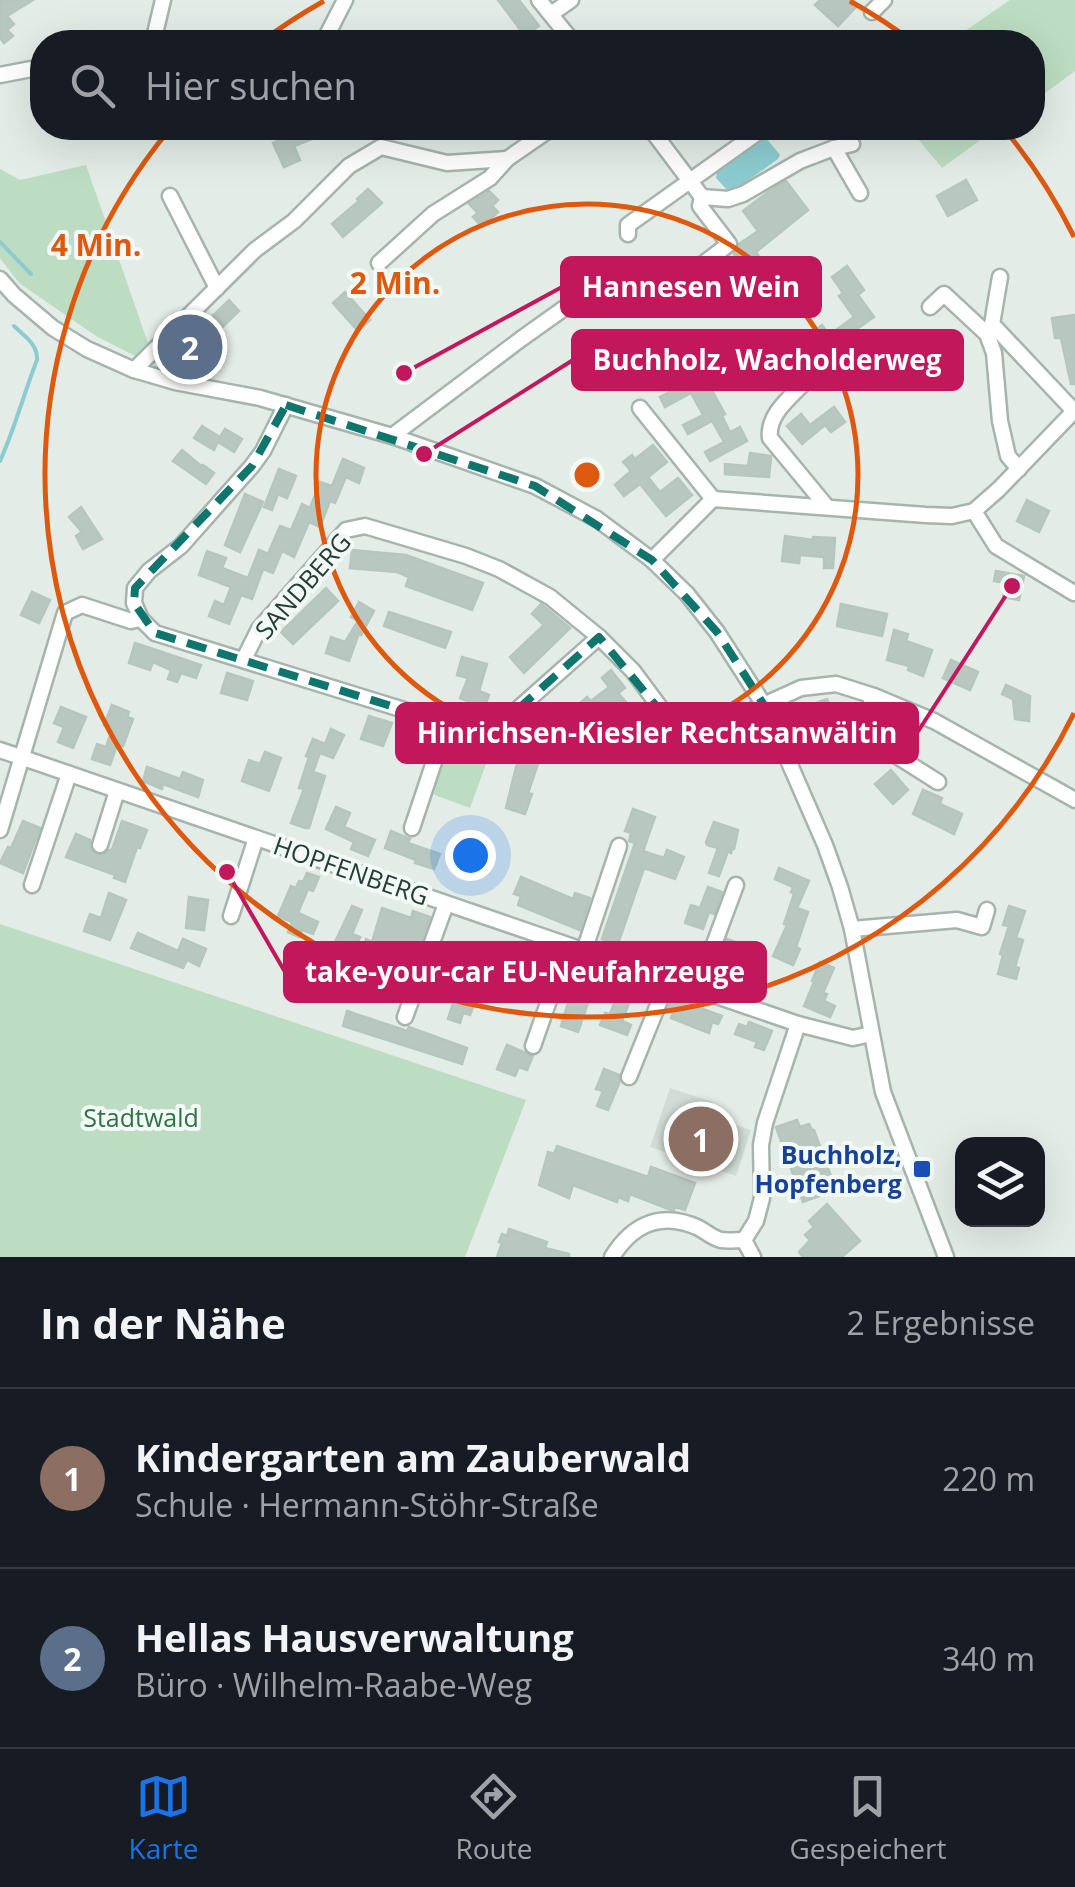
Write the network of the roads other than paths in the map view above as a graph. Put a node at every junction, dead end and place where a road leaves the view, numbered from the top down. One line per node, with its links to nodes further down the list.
1 (162, 0): 8 (street)
2 (346, 0): 9 (street)
3 (539, 0): 7 (street)
4 (571, 0): 7 (street)
5 (884, 0): 6 (street)
6 (872, 12)
7 (550, 14): 10 (street)
8 (156, 30)
9 (330, 30)
10 (563, 30)
11 (30, 70): 12 (street)
12 (0, 76)
13 (534, 140): 18 (street)
14 (659, 140): 19 (street)
15 (747, 140): 19 (street)
16 (852, 144): 17 (street)
17 (834, 148): 20 (street); 22 (street)
18 (506, 159): 24 (street); 29 (street)
19 (689, 180): 22 (street); 23 (street)
20 (860, 193)
21 (170, 196): 29 (street)
22 (702, 197): 26 (street)
23 (628, 234)
24 (379, 263)
25 (622, 267): 36 (street)
26 (699, 267)
27 (1000, 278): 35 (street)
28 (0, 279): 32 (street)
29 (216, 288): 32 (street)
30 (930, 307): 37 (street)
31 (795, 365): 39 (street)
32 (134, 370): 33 (street)
33 (286, 406): 36 (street); 43 (street)
34 (640, 408): 38 (street)
35 (1075, 411): 37 (street)
36 (392, 436): 41 (street)
37 (1018, 469): 40 (street)
38 (714, 499): 39 (street); 41 (street)
39 (827, 507): 40 (street)
40 (974, 511): 42 (street)
41 (652, 560): 47 (street)
42 (1074, 593)
43 (141, 619): 45 (street); 50 (street)
44 (600, 637): 45 (street, SANDBERG); 47 (street, SANDBERG); 48 (street)
45 (244, 659): 48 (street)
46 (874, 696): 47 (street, SANDBERG); 52 (street); 54 (street, SANDBERG)
47 (764, 705): 65 (street)
48 (447, 723): 55 (street)
49 (0, 750): 50 (street, HOPFENBERG)
50 (23, 758): 51 (street, HOPFENBERG); 56 (street)
51 (68, 774): 53 (street, HOPFENBERG); 61 (street)
52 (938, 782)
53 (117, 790): 57 (street, HOPFENBERG); 58 (street)
54 (1075, 800)
55 (412, 828)
56 (0, 830)
57 (256, 838): 62 (street, HOPFENBERG); 64 (street, HOPFENBERG)
58 (100, 846)
59 (619, 846): 67 (street)
60 (736, 884): 69 (street)
61 (32, 885)
62 (446, 904): 66 (street, HOPFENBERG); 70 (street, HOPFENBERG)
63 (988, 910): 65 (street)
64 (230, 916)
65 (852, 930): 72 (street)
66 (568, 946): 67 (street, HOPFENBERG); 73 (street)
67 (584, 951): 68 (street, HOPFENBERG)
68 (668, 980): 69 (street, HOPFENBERG); 74 (street)
69 (697, 990): 71 (street, HOPFENBERG)
70 (405, 1017)
71 (798, 1024): 72 (street, HOPFENBERG); 75 (street)
72 (871, 1034): 78 (street)
73 (534, 1046)
74 (629, 1077)
75 (744, 1240): 76 (street); 77 (street)
76 (612, 1257)
77 (753, 1257)
78 (946, 1257)

